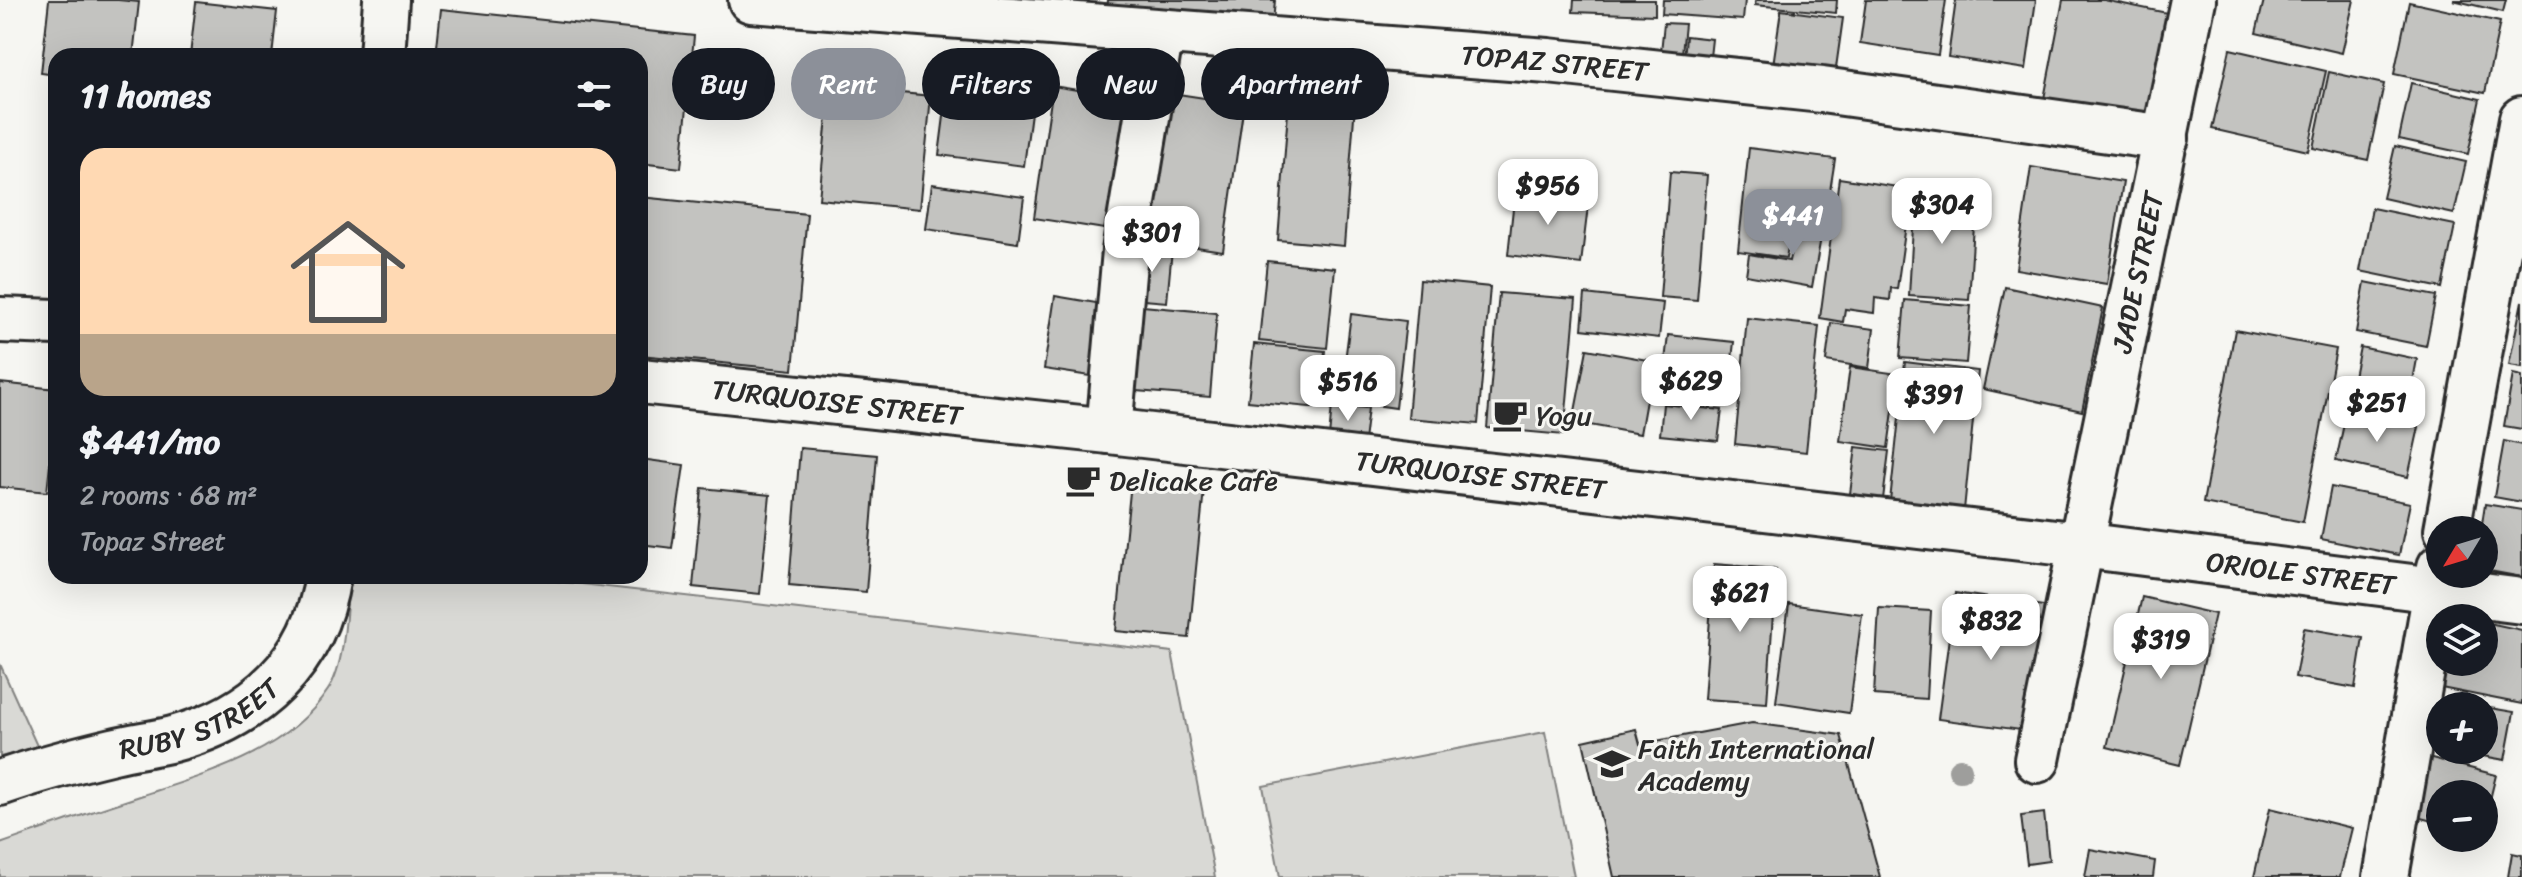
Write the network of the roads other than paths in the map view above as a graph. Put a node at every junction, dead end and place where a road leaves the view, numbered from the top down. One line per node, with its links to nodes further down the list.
1 (386, 0): 6 (street)
2 (751, 0): 4 (street, TOPAZ STREET)
3 (2193, 0): 8 (street, JADE STREET)
4 (1075, 12): 5 (street, TOPAZ STREET)
5 (1161, 32): 8 (street, TOPAZ STREET); 12 (street)
6 (383, 48)
7 (2522, 119): 13 (street)
8 (2166, 138): 14 (street, JADE STREET)
9 (0, 320): 10 (street)
10 (48, 322)
11 (648, 382): 12 (street, TURQUOISE STREET)
12 (1109, 431): 14 (street, TURQUOISE STREET)
13 (2450, 516)
14 (2081, 545): 15 (street, ORIOLE STREET); 20 (street, JADE STREET)
15 (2426, 577)
16 (327, 584): 21 (street, RUBY STREET)
17 (2436, 588): 22 (street)
18 (2475, 588): 19 (street, ORIOLE STREET)
19 (2522, 601)
20 (2037, 760)
21 (0, 783)
22 (2386, 877)

